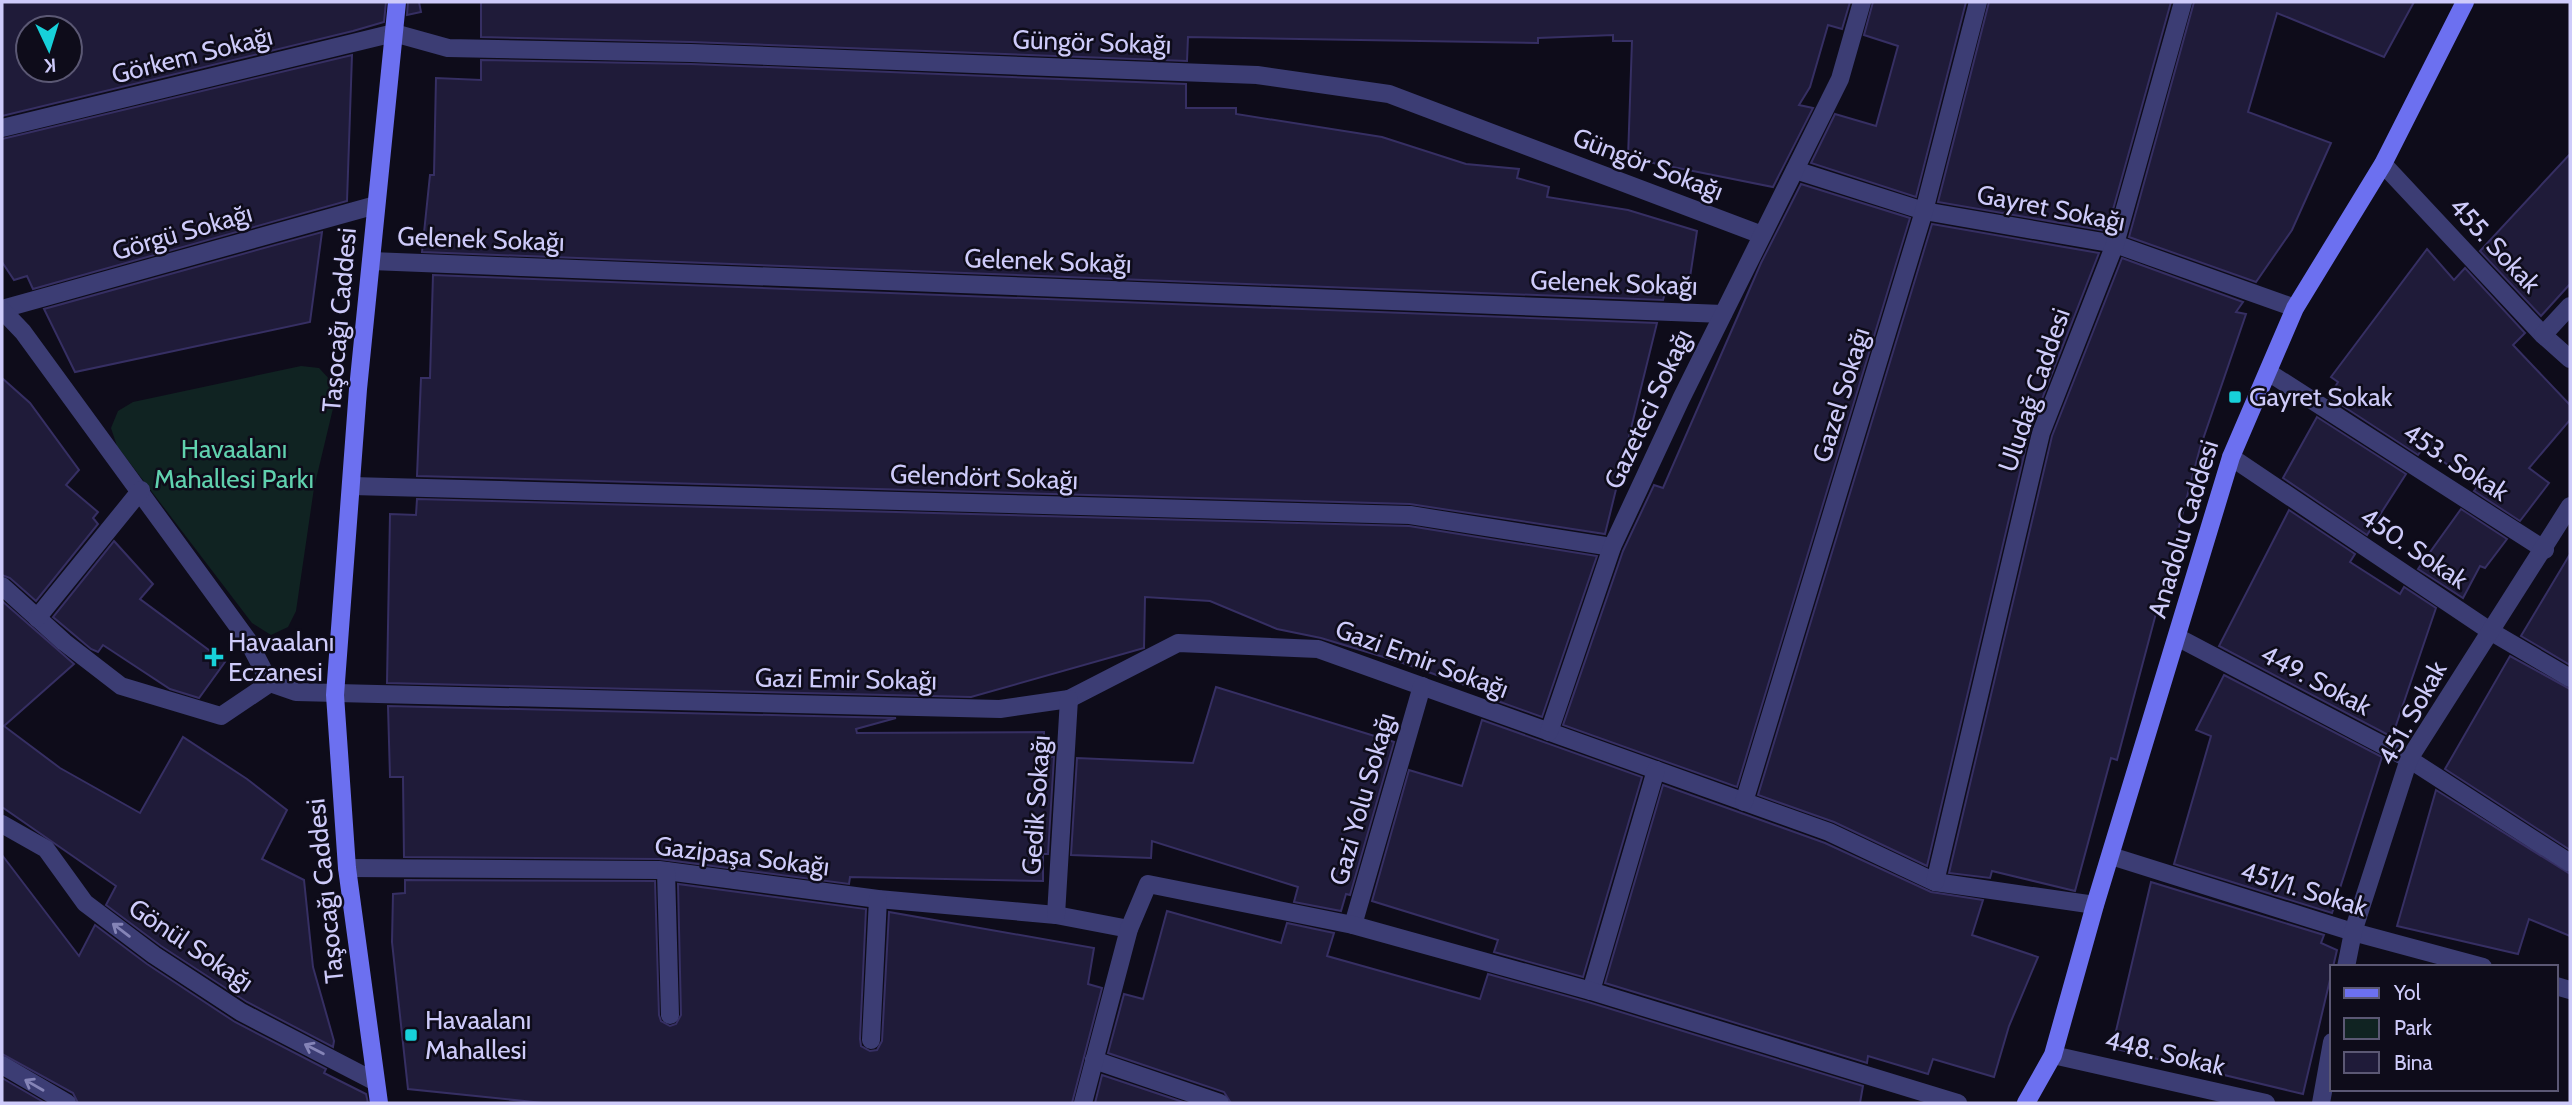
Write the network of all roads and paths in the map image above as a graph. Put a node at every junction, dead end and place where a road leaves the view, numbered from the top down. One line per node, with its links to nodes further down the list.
1 (397, 2): 6 (main road, Taşocağı Caddesi)
2 (1862, 2): 9 (street, Gazeteci Sokağı)
3 (1978, 2): 11 (street, Gazel Sokağı)
4 (2183, 2): 13 (street, Uludağ Caddesi)
5 (2465, 2): 8 (main road, Anadolu Caddesi)
6 (394, 33): 7 (street, Görkem Sokağı); 10 (main road, Taşocağı Caddesi); 12 (street, Güngör Sokağı)
7 (2, 128)
8 (2383, 164): 16 (main road, Anadolu Caddesi); 19 (street, 455. Sokak)
9 (1795, 170): 11 (street, Gayret Sokağı); 12 (street, Gazeteci Sokağı)
10 (376, 205): 14 (main road, Taşocağı Caddesi); 17 (street, Görgü Sokağı)
11 (1924, 211): 13 (street, Gayret Sokağı); 40 (street, Gazel Sokağı)
12 (1762, 235): 18 (street, Gazeteci Sokağı)
13 (2115, 244): 16 (street, Gayret Sokağı); 46 (street, Uludağ Caddesi)
14 (371, 261): 18 (street, Gelenek Sokağı); 23 (main road, Taşocağı Caddesi)
15 (2570, 306): 19 (street)
16 (2295, 308): 21 (main road, Anadolu Caddesi)
17 (2, 309): 24 (street)
18 (1723, 314): 26 (street, Gazeteci Sokağı)
19 (2543, 335): 20 (street, 455. Sokak)
20 (2570, 359)
21 (2268, 372): 22 (main road, Anadolu Caddesi); 27 (street, 453. Sokak)
22 (2231, 457): 30 (street, 450. Sokak); 31 (main road, Anadolu Caddesi)
23 (352, 486): 26 (street, Gelendört Sokağı); 35 (main road, Taşocağı Caddesi)
24 (141, 490): 29 (street); 33 (street)
25 (2570, 506): 27 (street, 451. Sokak)
26 (1612, 547): 37 (street, Gazeteci Sokağı)
27 (2544, 550): 30 (street, 451. Sokak)
28 (2, 586): 29 (street)
29 (37, 618): 33 (street)
30 (2490, 631): 32 (street, 450. Sokak); 38 (street, 451. Sokak)
31 (2177, 637): 38 (street, 449. Sokak); 42 (main road, Anadolu Caddesi)
32 (2570, 678)
33 (270, 682): 35 (street, Gazi Emir Sokağı)
34 (1422, 686): 36 (street, Gazi Emir Sokağı); 37 (street, Gazi Emir Sokağı); 50 (street, Gazi Yolu Sokağı)
35 (335, 695): 36 (street, Gazi Emir Sokağı); 44 (main road, Taşocağı Caddesi)
36 (1069, 699): 49 (street, Gedik Sokağı)
37 (1549, 732): 39 (street, Gazi Emir Sokağı)
38 (2409, 759): 43 (street, 449. Sokak); 52 (street, 451. Sokak)
39 (1656, 770): 40 (street, Gazi Emir Sokağı); 55 (street)
40 (1744, 802): 46 (street, Gazi Emir Sokağı)
41 (2, 824): 62 (street, Gönül Sokağı, one-way to 41)
42 (2110, 856): 48 (main road, Anadolu Caddesi); 52 (street, 451/1. Sokak)
43 (2570, 863)
44 (347, 868): 45 (street, Gazipaşa Sokağı); 62 (main road, Taşocağı Caddesi)
45 (666, 871): 47 (street, Gazipaşa Sokağı); 56 (street)
46 (1935, 882): 48 (street, Gazi Emir Sokağı)
47 (878, 899): 49 (street, Gazipaşa Sokağı); 57 (street)
48 (2095, 905): 59 (main road, Anadolu Caddesi)
49 (1056, 915): 51 (street, Gazipaşa Sokağı)
50 (1353, 925): 51 (street); 55 (street)
51 (1129, 929): 60 (street)
52 (2353, 932): 53 (street, 451. Sokak); 54 (street, 451/1. Sokak)
53 (2346, 965)
54 (2476, 965)
55 (1591, 991): 67 (street)
56 (670, 1015)
57 (871, 1040)
58 (2330, 1053): 70 (street)
59 (2053, 1055): 68 (main road, Anadolu Caddesi); 69 (street, 448. Sokak)
60 (1094, 1060): 65 (street); 66 (street)
61 (2, 1065): 63 (street, one-way to 61)
62 (374, 1081): 64 (main road, Taşocağı Caddesi)
63 (67, 1103)
64 (379, 1103)
65 (1083, 1103)
66 (1220, 1103)
67 (1958, 1103)
68 (2026, 1103)
69 (2266, 1103)
70 (2321, 1103)

